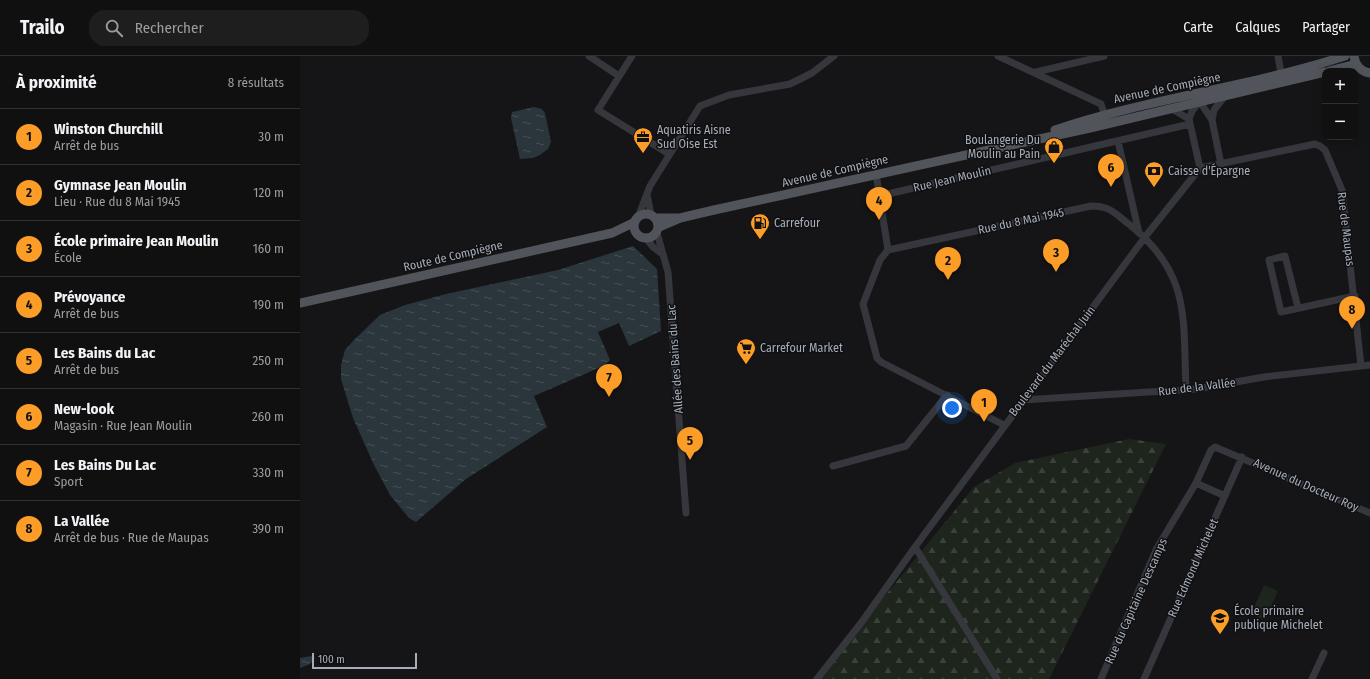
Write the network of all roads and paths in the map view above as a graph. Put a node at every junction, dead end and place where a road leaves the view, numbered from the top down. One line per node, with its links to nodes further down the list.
1 (589, 56): 13 (street)
2 (632, 56): 13 (street)
3 (834, 56): 24 (street)
4 (998, 56): 10 (street)
5 (1104, 56): 10 (street)
6 (1278, 56): 14 (street)
7 (1345, 56): 14 (main road, Avenue de Compiègne)
8 (1355, 60): 9 (main road); 12 (main road)
9 (1336, 68)
10 (1036, 72): 20 (street)
11 (1322, 72): 14 (main road, Avenue de Compiègne)
12 (1370, 73)
13 (619, 76): 24 (street)
14 (1282, 79): 15 (main road, Avenue de Compiègne); 16 (main road, Avenue de Compiègne)
15 (1218, 90): 17 (main road, Avenue de Compiègne); 18 (street)
16 (1224, 97): 18 (main road, Avenue de Compiègne); 21 (street)
17 (1179, 98): 18 (street); 20 (main road, Avenue de Compiègne)
18 (1197, 103): 19 (main road, Avenue de Compiègne); 21 (street); 22 (street)
19 (1172, 109): 20 (main road, Avenue de Compiègne); 22 (street)
20 (1106, 119): 27 (main road, Avenue de Compiègne)
21 (1212, 120): 25 (street)
22 (1190, 122): 23 (street, Rue Jean Moulin); 26 (street)
23 (1118, 141): 29 (street, Rue Jean Moulin); 33 (street)
24 (669, 154): 28 (street)
25 (1221, 164): 26 (street, Rue de Maupas); 37 (street, Rue de Maupas)
26 (1200, 168): 33 (street, Boulevard du Maréchal Juin)
27 (876, 174): 29 (street); 31 (main road, Avenue de Compiègne)
28 (647, 194): 30 (street); 31 (street, Allée des Bains du Lac)
29 (879, 196): 35 (street)
30 (636, 219): 31 (main road); 32 (main road); 34 (main road)
31 (656, 223): 34 (main road); 36 (street, Allée des Bains du Lac)
32 (612, 233): 34 (main road); 38 (main road, Route de Compiègne)
33 (1142, 235): 35 (street, Rue du 8 Mai 1945); 42 (street); 44 (street, Boulevard du Maréchal Juin)
34 (642, 236): 36 (street, Allée des Bains du Lac)
35 (888, 250): 43 (street)
36 (661, 253): 51 (street, Allée des Bains du Lac)
37 (1355, 296): 39 (street); 41 (street, Rue de Maupas)
38 (300, 304)
39 (1298, 308): 39 (street)
40 (1370, 365): 41 (street, Rue de la Vallée)
41 (1361, 366): 42 (street, Rue de la Vallée)
42 (1186, 390): 44 (street, Rue de la Vallée)
43 (947, 395): 45 (street); 47 (street)
44 (1023, 400): 45 (street, Boulevard du Maréchal Juin)
45 (1004, 426): 52 (street, Boulevard du Maréchal Juin)
46 (1242, 457): 48 (street, Rue du Capitaine Descamps); 49 (street, Rue Edmond Michelet); 50 (street, Avenue du Docteur Roy)
47 (833, 466)
48 (1196, 483): 49 (street); 56 (street, Rue du Capitaine Descamps)
49 (1225, 496): 57 (street, Rue Edmond Michelet)
50 (1370, 513)
51 (686, 514)
52 (915, 547): 54 (street, Boulevard du Maréchal Juin); 55 (street)
53 (1324, 653): 58 (street)
54 (817, 679)
55 (997, 679)
56 (1101, 679)
57 (1144, 679)
58 (1312, 679)

